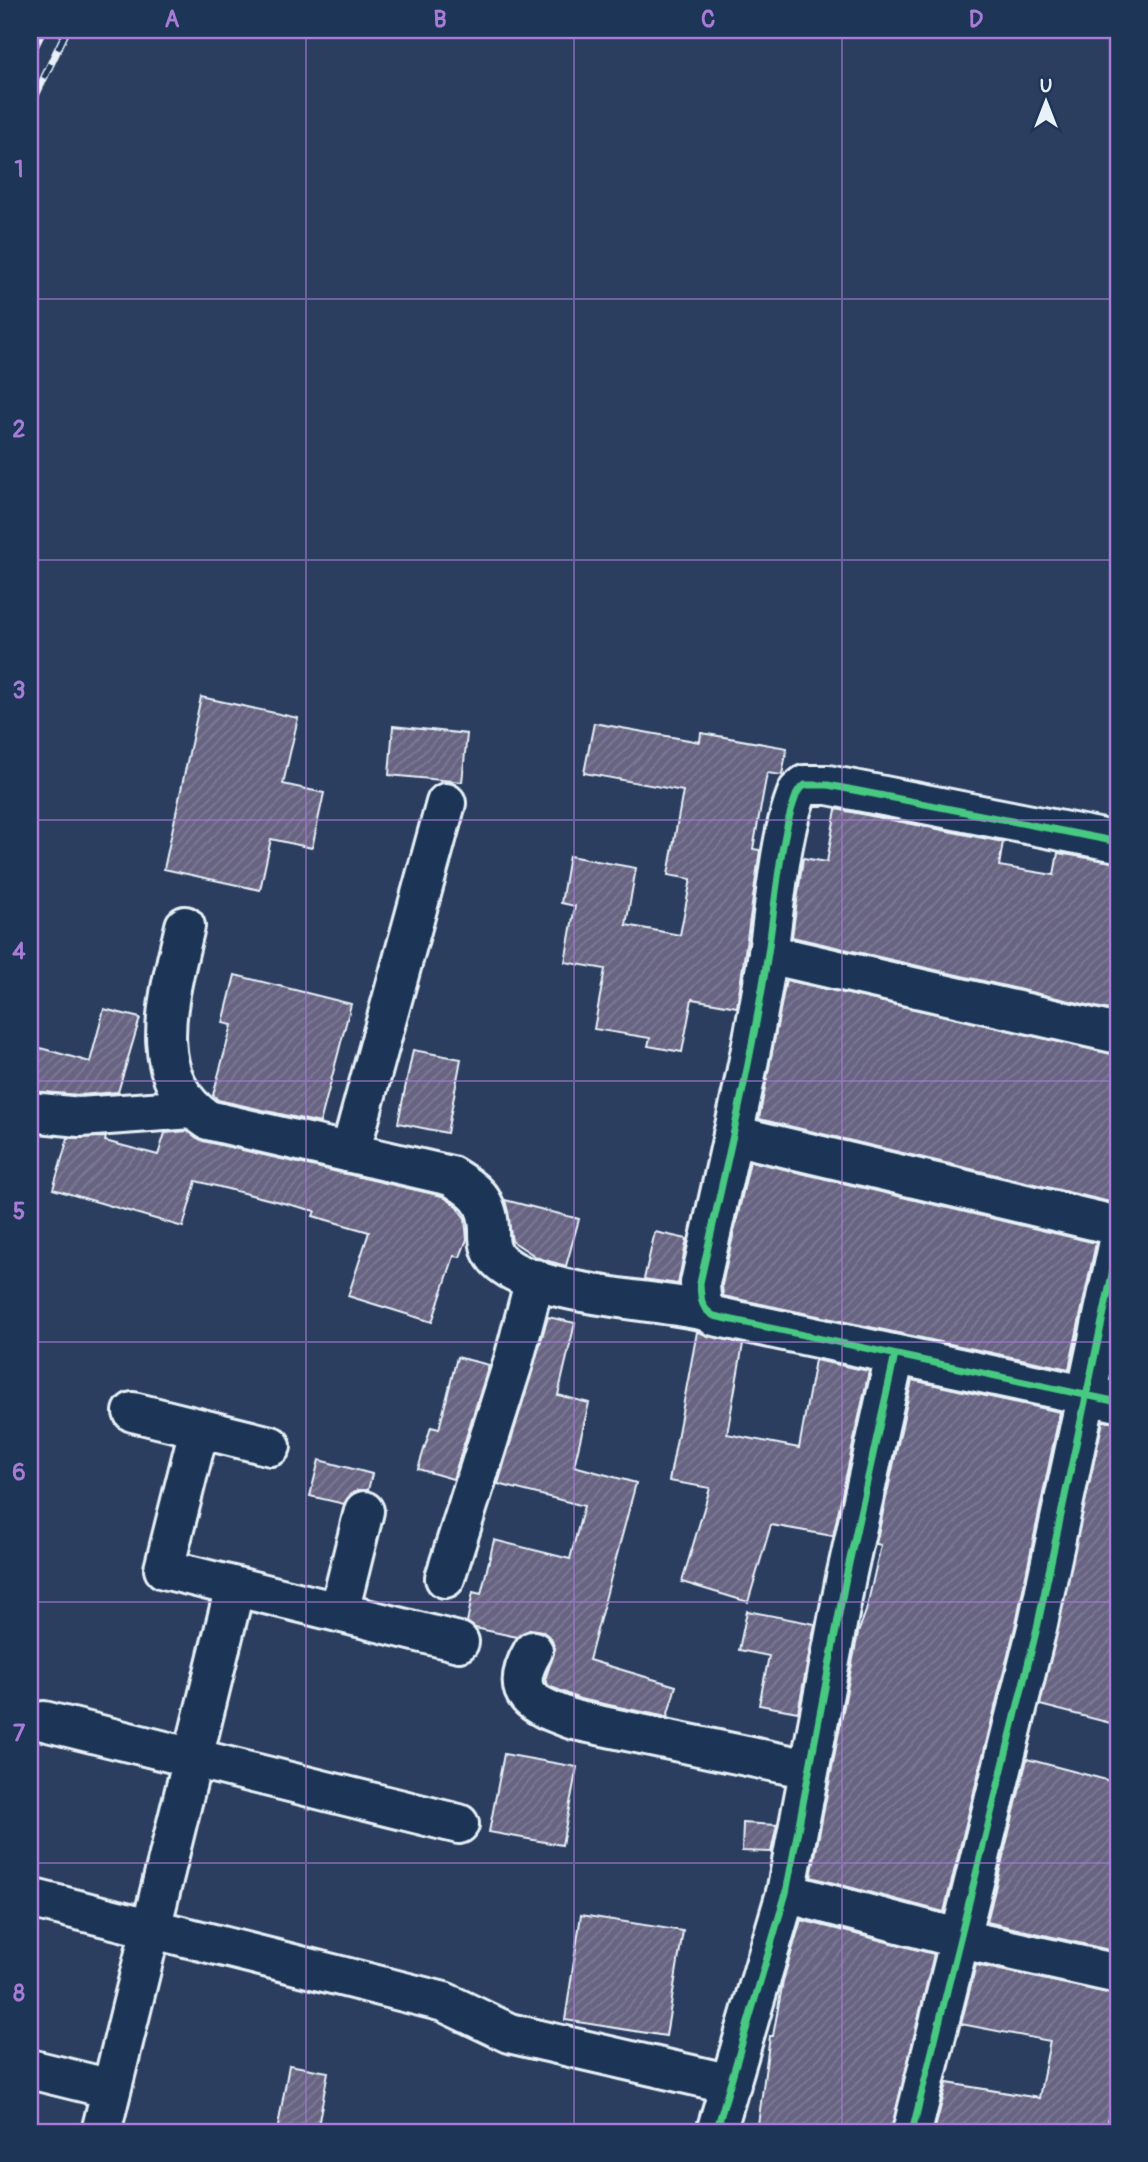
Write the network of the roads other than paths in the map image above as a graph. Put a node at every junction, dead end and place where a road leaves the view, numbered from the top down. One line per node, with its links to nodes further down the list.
1 (446, 803): 9 (street)
2 (1118, 842): 4 (street)
3 (185, 926): 6 (street)
4 (768, 954): 5 (street); 8 (street)
5 (1118, 1034)
6 (192, 1109): 7 (street); 9 (street)
7 (30, 1112)
8 (733, 1135): 10 (street); 13 (street)
9 (350, 1153): 12 (street)
10 (1118, 1226)
11 (1118, 1246): 15 (street)
12 (535, 1279): 13 (street); 20 (street)
13 (705, 1311): 14 (street)
14 (895, 1355): 15 (street); 27 (street)
15 (1103, 1398): 32 (street)
16 (132, 1412): 17 (street)
17 (199, 1429): 18 (street); 21 (street)
18 (271, 1446)
19 (364, 1511): 22 (street)
20 (445, 1578)
21 (235, 1587): 22 (street); 26 (street)
22 (339, 1612): 23 (street)
23 (460, 1642)
24 (533, 1651): 27 (street)
25 (44, 1721): 26 (street)
26 (193, 1758): 28 (street); 31 (street)
27 (810, 1769): 29 (street)
28 (460, 1824)
29 (786, 1893): 32 (street); 35 (street)
30 (30, 1898): 31 (street)
31 (151, 1929): 35 (street); 36 (street)
32 (961, 1939): 33 (street); 39 (street)
33 (1118, 1973)
34 (30, 2069): 36 (street)
35 (732, 2084): 38 (street)
36 (111, 2089): 37 (street)
37 (100, 2132)
38 (716, 2132)
39 (912, 2132)

